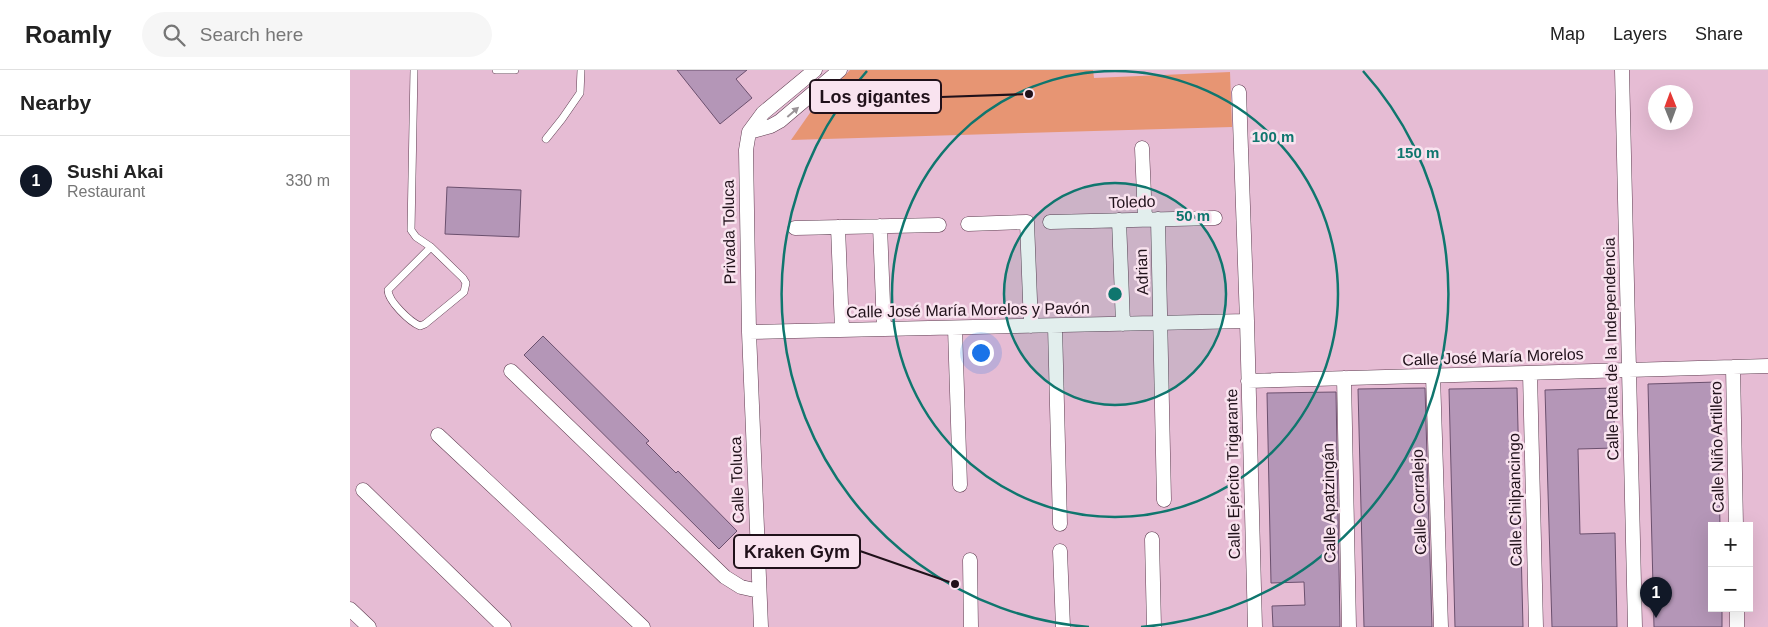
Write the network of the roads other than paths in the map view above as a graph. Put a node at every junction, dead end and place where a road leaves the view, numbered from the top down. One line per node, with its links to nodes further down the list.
1 (414, 70): 21 (lane)
2 (496, 70): 3 (lane)
3 (515, 70)
4 (581, 70): 10 (lane)
5 (816, 70): 9 (street, Privada Toluca)
6 (840, 70): 9 (street, one-way to 6)
7 (1622, 70): 33 (street, Calle Ruta de la Independencia)
8 (1238, 92): 22 (street, Calle Ejército Trigarante)
9 (750, 132): 30 (street, Privada Toluca)
10 (546, 139)
11 (1142, 148): 13 (street, Adrian)
12 (1216, 218): 13 (street, Toledo)
13 (1151, 219): 14 (street, Toledo); 24 (street, Adrian)
14 (1119, 220): 15 (street, Toledo); 23 (street)
15 (1050, 222)
16 (968, 224): 25 (street)
17 (939, 225): 18 (street)
18 (880, 226): 19 (street); 28 (street)
19 (838, 227): 20 (street); 29 (street)
20 (795, 228)
21 (431, 247): 21 (lane)
22 (1247, 321): 24 (street, Calle José María Morelos y Pavón); 38 (street, Calle Ejército Trigarante)
23 (1123, 324): 24 (street, Calle José María Morelos y Pavón); 26 (street, Calle José María Morelos y Pavón)
24 (1161, 324): 42 (street, Adrian)
25 (1032, 326): 26 (street, Calle José María Morelos y Pavón); 27 (street, Calle José María Morelos y Pavón)
26 (1055, 326): 44 (street)
27 (955, 328): 28 (street, Calle José María Morelos y Pavón); 40 (street)
28 (884, 329): 29 (street, Calle José María Morelos y Pavón)
29 (842, 330): 30 (street, Calle José María Morelos y Pavón)
30 (749, 332): 48 (street, Calle Toluca)
31 (1768, 366): 32 (street, Calle José María Morelos)
32 (1733, 367): 33 (street, Calle José María Morelos); 43 (street, Calle Niño Artillero)
33 (1630, 370): 35 (street, Calle José María Morelos); 62 (street, Calle Ruta de la Independencia)
34 (511, 371): 48 (street)
35 (1530, 373): 36 (street, Calle José María Morelos); 61 (street, Calle Chilpancingo)
36 (1433, 376): 37 (street, Calle José María Morelos); 60 (street, Calle Corralejo)
37 (1344, 378): 38 (street, Calle José María Morelos); 59 (street, Calle Apatzingán)
38 (1248, 381): 58 (street, Calle Ejército Trigarante)
39 (438, 435): 53 (street)
40 (960, 485)
41 (363, 490): 52 (street)
42 (1164, 500)
43 (1736, 522)
44 (1060, 524)
45 (1152, 539): 57 (street)
46 (1060, 551): 56 (street)
47 (970, 560): 55 (street)
48 (759, 591): 54 (street, Calle Toluca)
49 (350, 608): 51 (street)
50 (1737, 612): 63 (street)
51 (369, 627)
52 (504, 627)
53 (643, 627)
54 (760, 627)
55 (971, 627)
56 (1063, 627)
57 (1154, 627)
58 (1255, 627)
59 (1349, 627)
60 (1441, 627)
61 (1536, 627)
62 (1635, 627)
63 (1737, 627)

